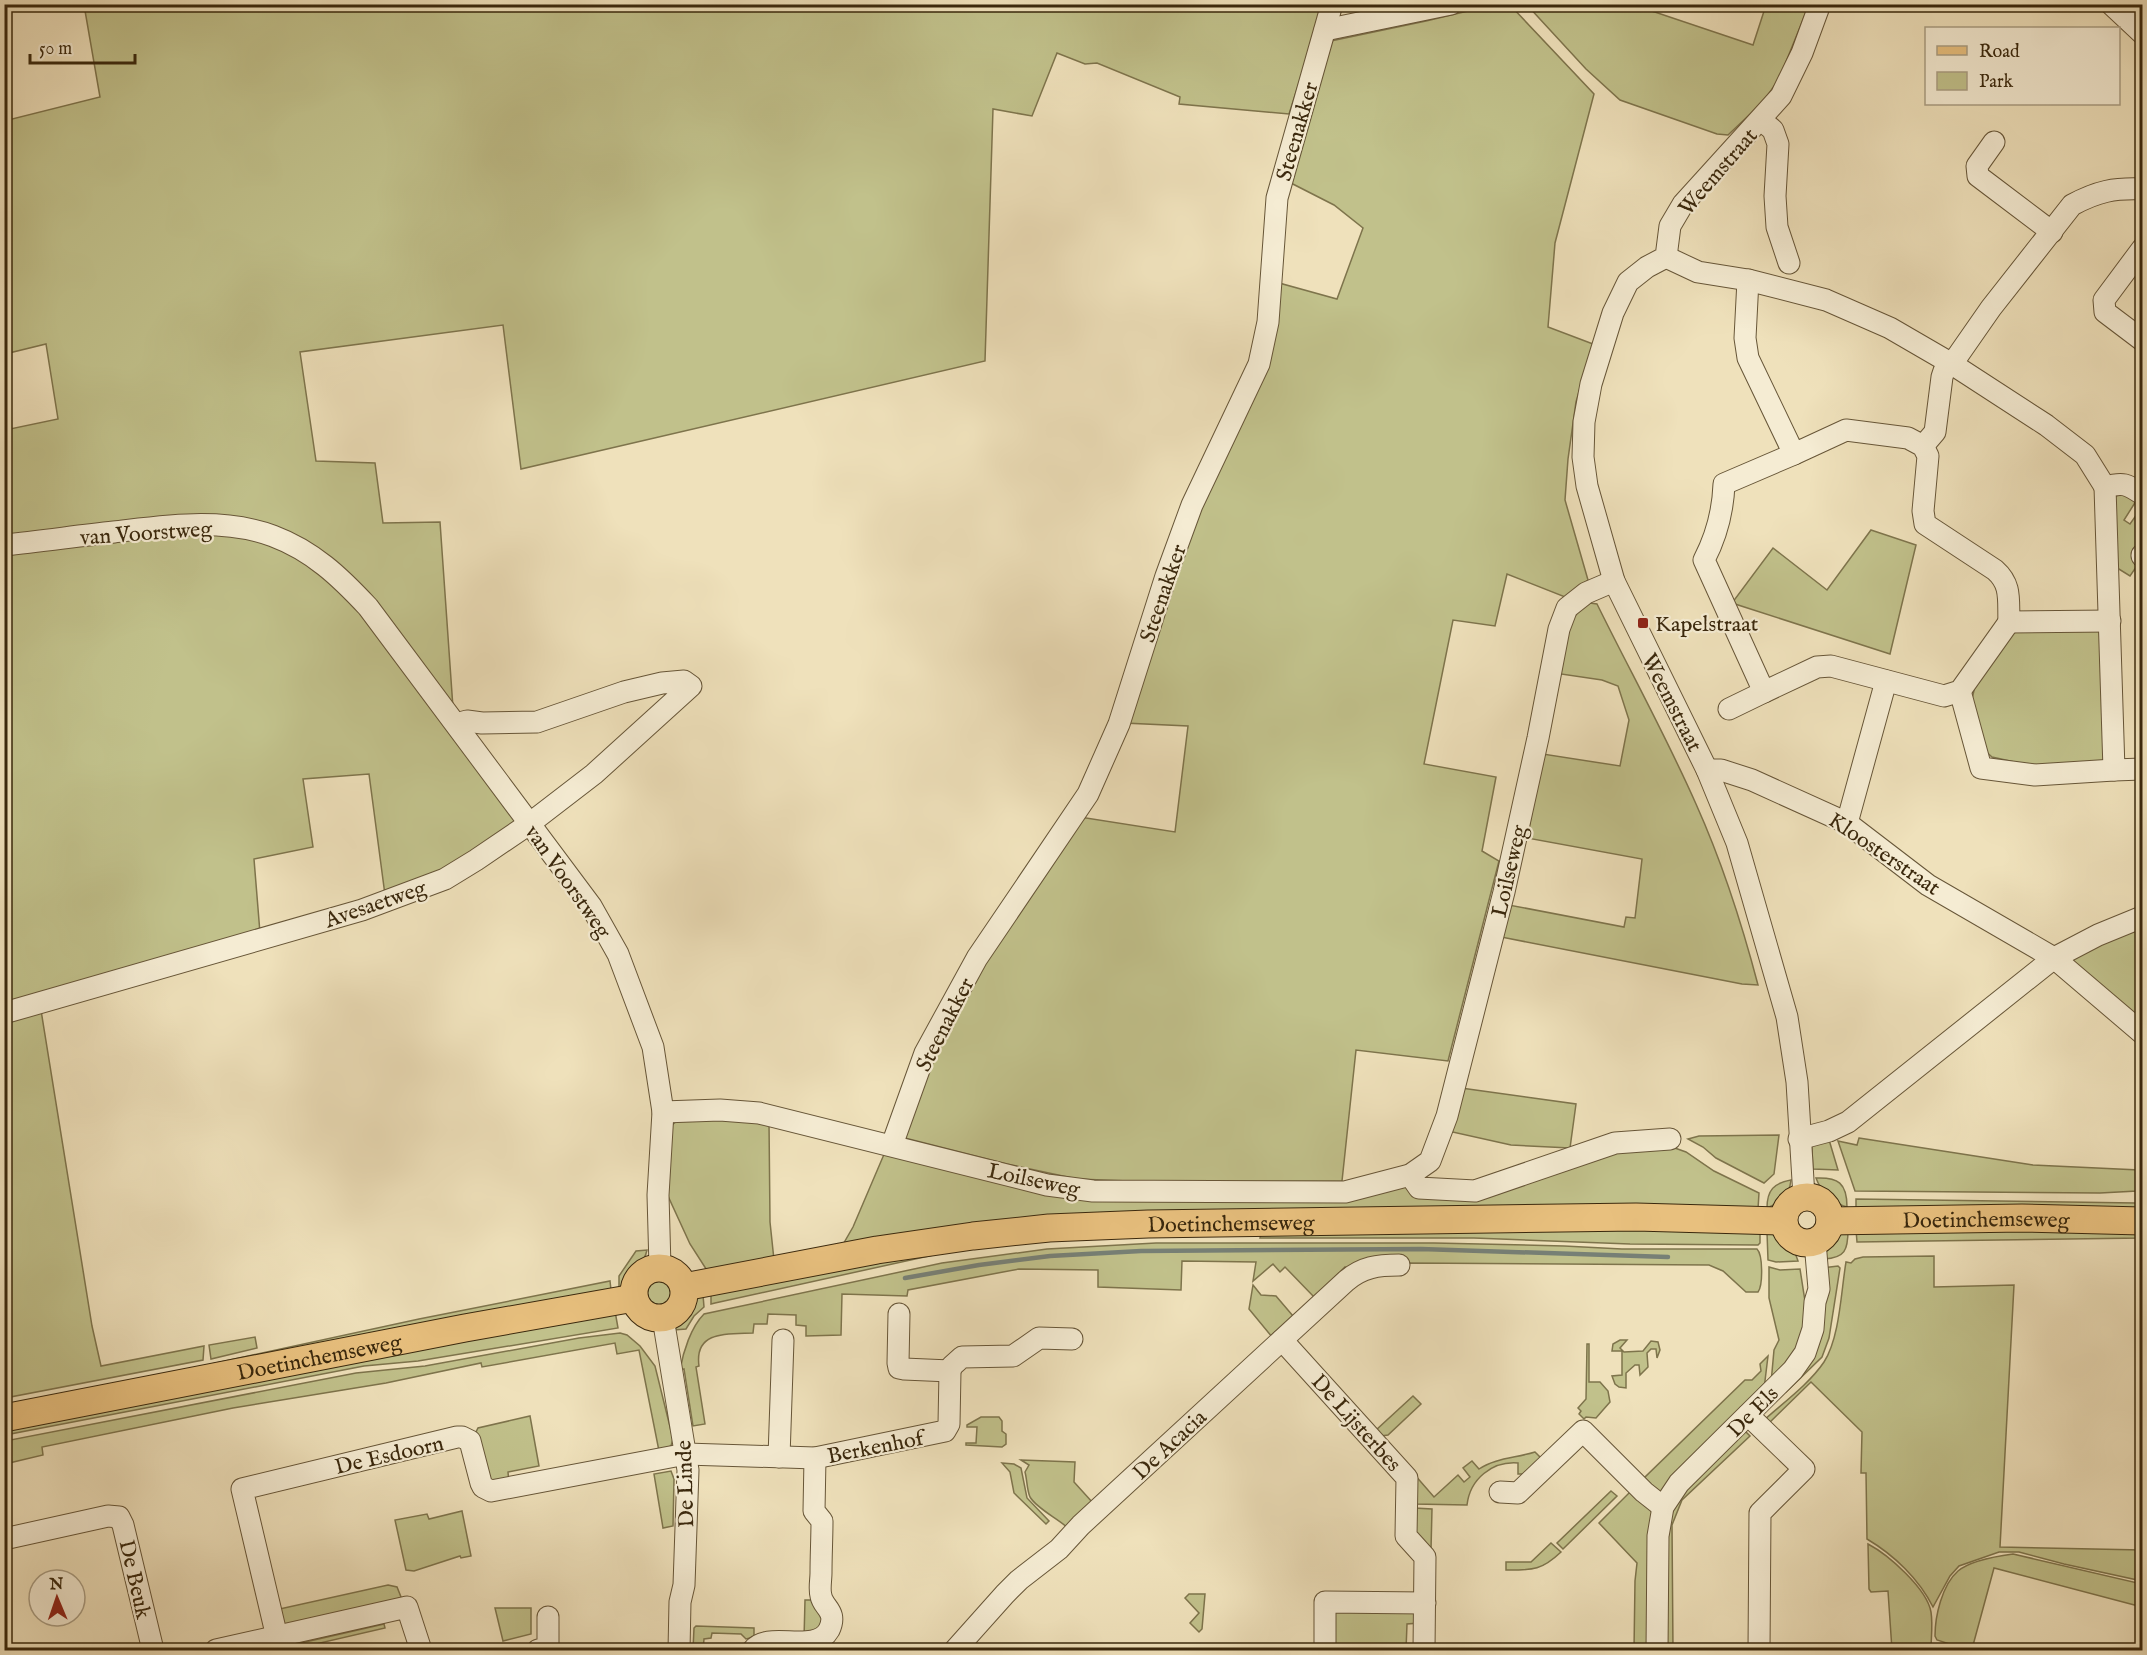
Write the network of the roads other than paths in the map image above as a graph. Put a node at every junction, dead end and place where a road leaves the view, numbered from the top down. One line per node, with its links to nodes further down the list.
1 (1332, 4): 5 (street, Steenakker)
2 (1451, 4): 5 (street)
3 (1820, 4): 7 (street, Weemstraat)
4 (2111, 4): 6 (street)
5 (1325, 30): 42 (street, Steenakker)
6 (2142, 33)
7 (1761, 120): 12 (street, Weemstraat); 13 (street, Weemstraat)
8 (1994, 142): 10 (street)
9 (2142, 189): 10 (street)
10 (2052, 232): 16 (street)
11 (2142, 249): 15 (street)
12 (1666, 257): 14 (street); 22 (street, Weemstraat)
13 (1790, 263)
14 (1748, 280): 16 (street); 18 (street)
15 (2142, 340)
16 (1952, 364): 17 (street); 19 (street)
17 (1923, 446): 18 (street); 24 (street)
18 (1794, 454): 27 (street)
19 (2105, 487): 20 (street); 23 (street)
20 (2142, 494)
21 (4, 545): 29 (street, van Voorstweg)
22 (1614, 580): 31 (street, Weemstraat); 43 (street, Loilseweg)
23 (2110, 616): 24 (street); 32 (street)
24 (2009, 622): 26 (street)
25 (1887, 681): 26 (street); 27 (street); 33 (street)
26 (1960, 691): 32 (street)
27 (1764, 692): 28 (street)
28 (1729, 709)
29 (456, 724): 34 (street, van Voorstweg); 34 (street, Avesaetweg)
30 (2142, 769): 32 (street)
31 (1707, 770): 33 (street, Kloosterstraat); 41 (street, Weemstraat)
32 (2114, 770)
33 (1847, 823): 36 (street, Kloosterstraat)
34 (529, 824): 37 (street, Avesaetweg); 39 (street, van Voorstweg)
35 (2142, 917): 36 (street)
36 (2054, 958): 38 (street, Kloosterstraat); 41 (street)
37 (4, 1013)
38 (2142, 1033)
39 (663, 1112): 42 (street, Loilseweg); 49 (street, van Voorstweg)
40 (1670, 1139): 43 (street)
41 (1799, 1139): 44 (street, Weemstraat)
42 (892, 1145): 43 (street, Loilseweg)
43 (1410, 1175)
44 (1804, 1197): 45 (main road); 47 (main road)
45 (1784, 1221): 47 (main road); 50 (main road, Doetinchemseweg)
46 (2142, 1221): 47 (main road, Doetinchemseweg)
47 (1816, 1236): 58 (street, De Els)
48 (1399, 1265): 56 (street, De Acacia)
49 (660, 1267): 50 (main road); 51 (main road)
50 (684, 1287): 53 (main road)
51 (634, 1298): 53 (main road); 59 (main road, Doetinchemseweg)
52 (898, 1314): 57 (street)
53 (663, 1318): 60 (street, De Linde)
54 (1072, 1339): 57 (street)
55 (783, 1340): 61 (street)
56 (1282, 1340): 66 (street, De Lijsterbes); 75 (street, De Acacia)
57 (950, 1371): 62 (street, Berkenhof)
58 (1748, 1415): 64 (street, De Els); 79 (street)
59 (4, 1418)
60 (686, 1454): 61 (street, Berkenhof); 68 (street, De Esdoorn); 73 (street, De Linde)
61 (779, 1457): 62 (street, Berkenhof)
62 (815, 1458): 74 (street, Berkenhof)
63 (1500, 1492): 64 (street)
64 (1663, 1507): 78 (street, De Els)
65 (4, 1539): 69 (street, De Beuk)
66 (1425, 1603): 76 (street); 77 (street, De Lijsterbes)
67 (548, 1617): 72 (street)
68 (278, 1644): 70 (street); 71 (street)
69 (153, 1650)
70 (216, 1650)
71 (422, 1650)
72 (538, 1650)
73 (679, 1650)
74 (753, 1650)
75 (956, 1650)
76 (1324, 1650)
77 (1424, 1650)
78 (1657, 1650)
79 (1759, 1650)

